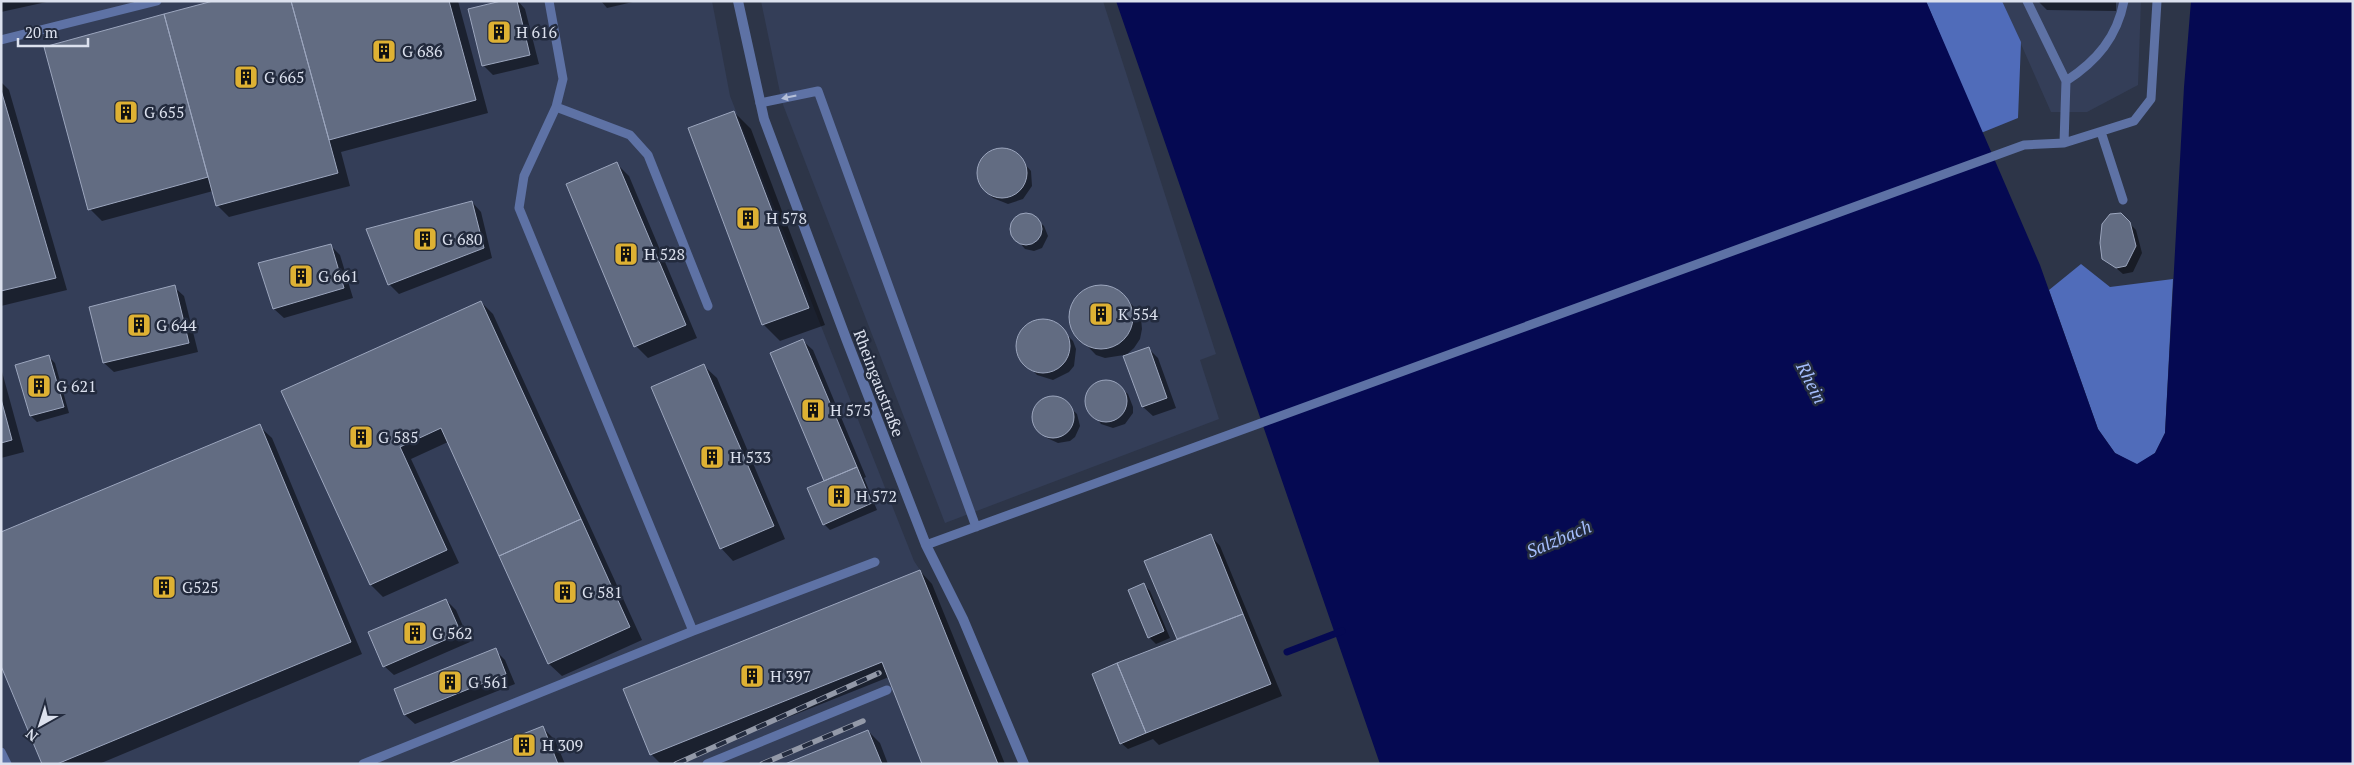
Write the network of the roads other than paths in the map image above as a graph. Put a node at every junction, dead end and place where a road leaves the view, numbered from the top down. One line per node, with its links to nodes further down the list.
1 (157, 1): 7 (lane)
2 (549, 1): 10 (lane)
3 (738, 1): 9 (street, Rheingaustraße)
4 (2027, 1): 8 (lane)
5 (2124, 1): 8 (lane)
6 (2157, 1): 11 (lane)
7 (1, 40)
8 (2066, 80): 12 (lane)
9 (760, 103): 15 (lane, one-way to 9); 16 (street, Rheingaustraße)
10 (556, 107): 14 (lane); 18 (lane)
11 (2101, 132): 12 (lane); 13 (lane)
12 (2064, 143): 15 (lane)
13 (2123, 200)
14 (708, 306)
15 (976, 527): 16 (lane)
16 (926, 545): 24 (street, Rheingaustraße)
17 (875, 562): 18 (lane)
18 (693, 632): 22 (lane)
19 (887, 690): 23 (lane)
20 (1, 752): 21 (lane)
21 (7, 764)
22 (363, 764)
23 (707, 764)
24 (1024, 764)

